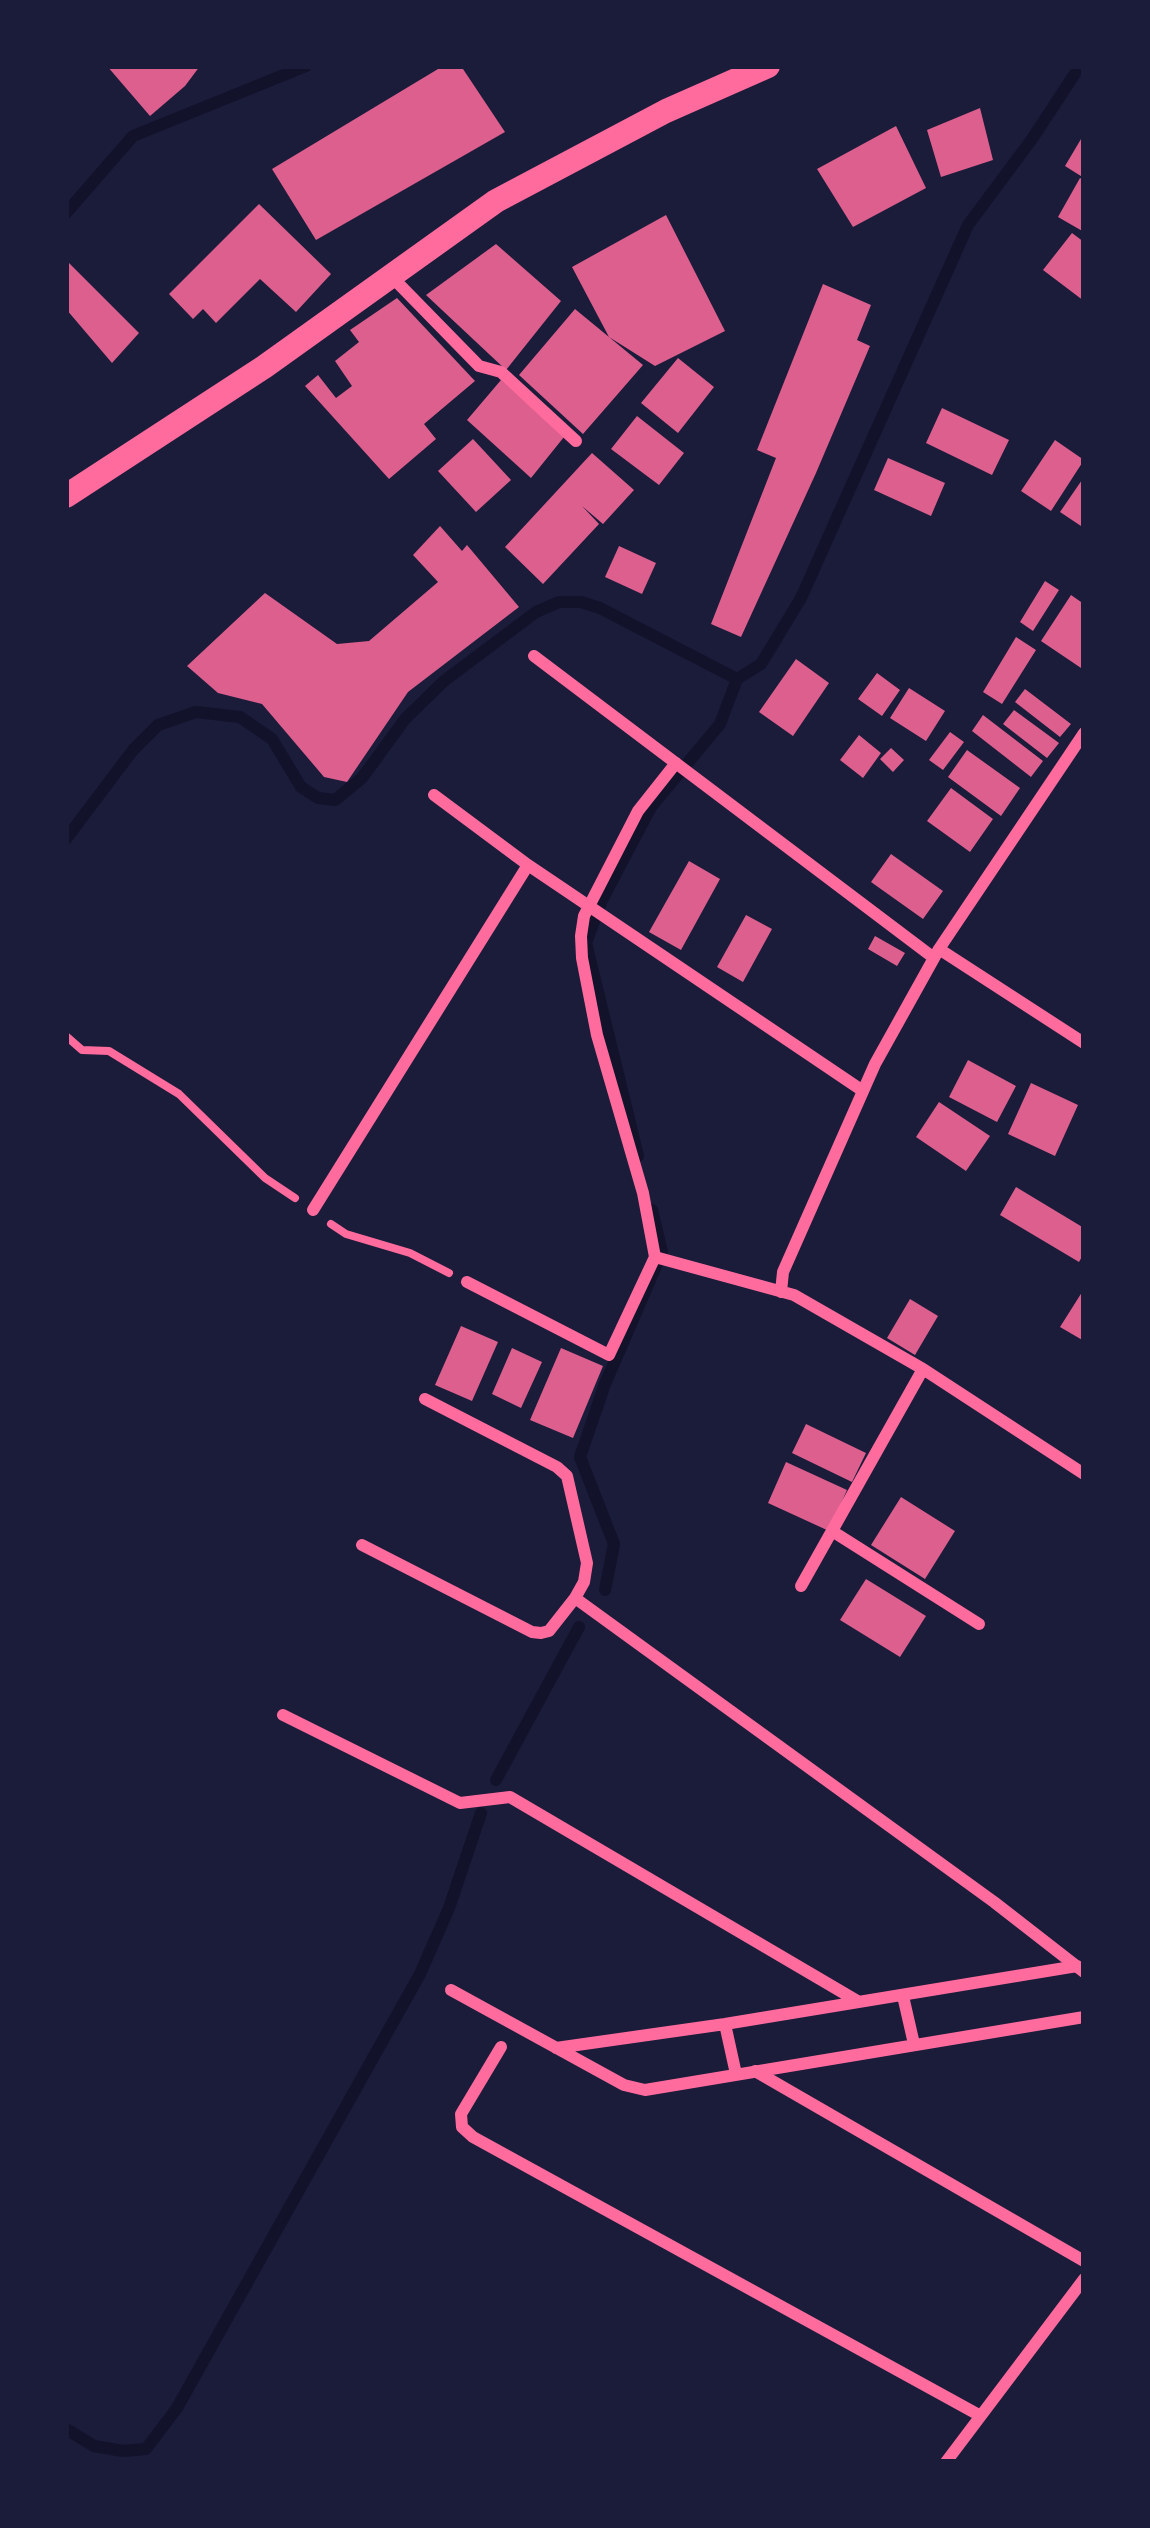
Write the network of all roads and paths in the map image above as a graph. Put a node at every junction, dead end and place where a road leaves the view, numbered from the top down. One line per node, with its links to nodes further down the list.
1 (768, 66): 2 (main road)
2 (390, 275): 3 (street); 4 (main road)
3 (576, 441)
4 (66, 496)
5 (534, 656): 7 (street)
6 (1084, 733): 11 (street)
7 (682, 767): 10 (street); 11 (street)
8 (434, 795): 9 (street)
9 (528, 866): 10 (street); 15 (street)
10 (596, 911): 14 (street); 16 (street)
11 (937, 953): 13 (street); 14 (street)
12 (66, 1036): 15 (path)
13 (1084, 1042)
14 (863, 1090): 18 (street)
15 (313, 1210): 17 (path)
16 (660, 1259): 17 (street); 18 (street)
17 (466, 1282)
18 (781, 1292): 19 (street)
19 (923, 1369): 21 (street); 22 (street)
20 (425, 1399): 25 (street)
21 (1084, 1474)
22 (832, 1531): 24 (street); 26 (street)
23 (362, 1545): 25 (street)
24 (801, 1586)
25 (575, 1598): 28 (street)
26 (980, 1624)
27 (283, 1715): 31 (street)
28 (1080, 1969): 30 (street)
29 (451, 1990): 36 (street)
30 (903, 1996): 31 (street); 34 (street)
31 (860, 2002): 33 (street)
32 (1084, 2017): 34 (street)
33 (725, 2024): 36 (street); 38 (street)
34 (914, 2044): 37 (street)
35 (501, 2047): 41 (street)
36 (555, 2048): 38 (street)
37 (754, 2071): 38 (street); 39 (street)
38 (736, 2074)
39 (1084, 2261)
40 (1084, 2279): 41 (street)
41 (979, 2415): 42 (street)
42 (946, 2462)

